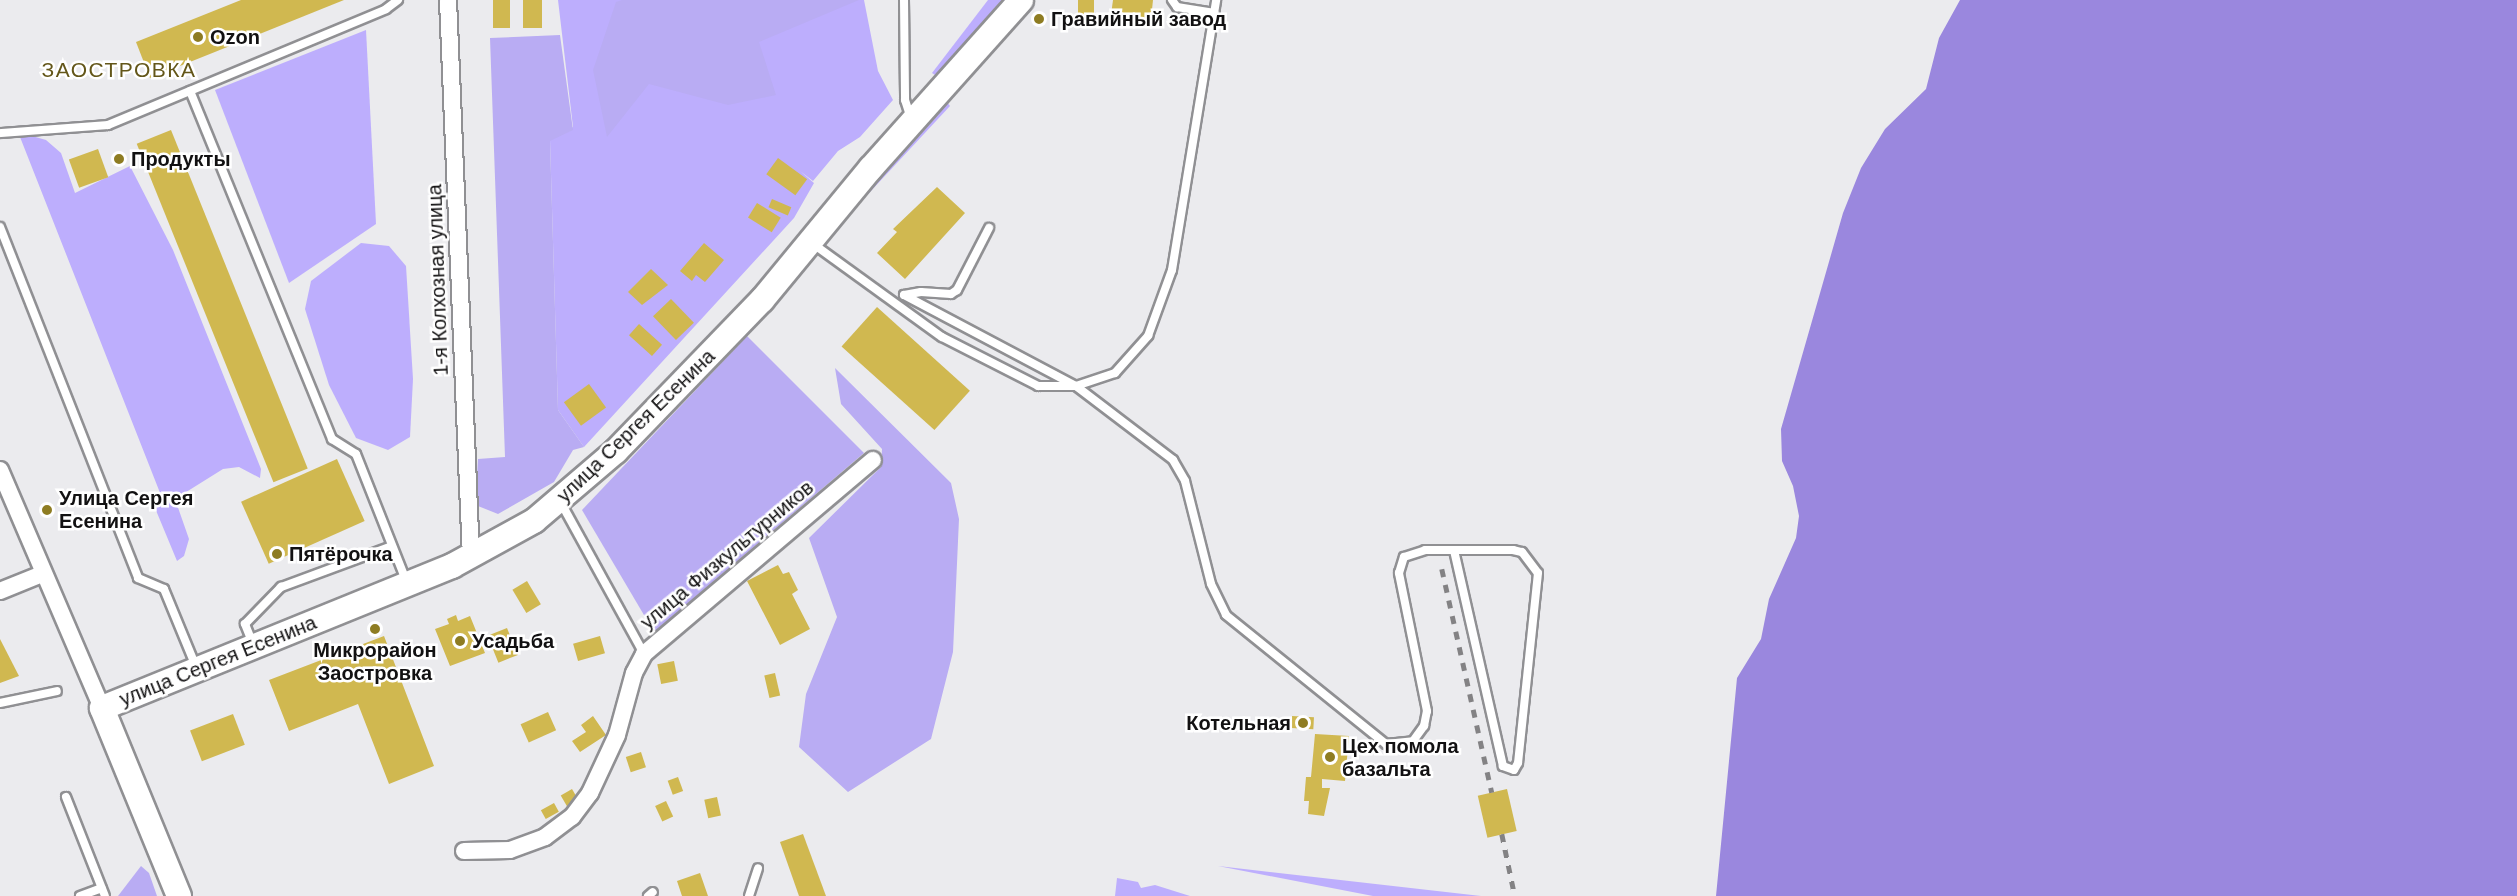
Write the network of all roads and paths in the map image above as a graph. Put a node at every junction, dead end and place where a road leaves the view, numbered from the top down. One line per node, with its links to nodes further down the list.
1 (382, 0): 8 (lane)
2 (398, 0): 8 (lane)
3 (448, 0): 24 (street, 1-я Колхозная улица)
4 (904, 0): 11 (lane)
5 (1021, 0): 11 (street, улица Сергея Есенина)
6 (1172, 0): 9 (lane)
7 (1216, 0): 9 (lane)
8 (386, 9): 10 (lane)
9 (1215, 13): 18 (lane)
10 (190, 91): 12 (lane); 22 (lane)
11 (912, 123): 15 (street, улица Сергея Есенина)
12 (0, 133)
13 (0, 227): 30 (lane)
14 (989, 228): 16 (lane)
15 (811, 243): 17 (lane); 21 (street, улица Сергея Есенина)
16 (904, 295): 17 (lane); 18 (lane)
17 (893, 301): 18 (lane)
18 (1077, 387): 23 (lane)
19 (873, 460): 29 (street, улица Физкультурников)
20 (0, 470): 25 (street)
21 (560, 501): 24 (street, улица Сергея Есенина); 29 (lane)
22 (392, 546): 26 (lane); 28 (lane)
23 (1454, 550): 23 (lane)
24 (471, 558): 26 (street, улица Сергея Есенина)
25 (42, 574): 27 (street); 33 (street)
26 (408, 585): 28 (street, улица Сергея Есенина)
27 (0, 591)
28 (254, 646): 30 (street, улица Сергея Есенина)
29 (644, 654): 35 (street, улица Физкультурников)
30 (197, 669): 33 (street, улица Сергея Есенина)
31 (57, 691): 32 (lane)
32 (0, 703)
33 (102, 708): 39 (street)
34 (66, 797): 37 (lane)
35 (464, 852)
36 (758, 868): 40 (lane)
37 (103, 892): 38 (lane)
38 (80, 896)
39 (179, 896)
40 (749, 896)

